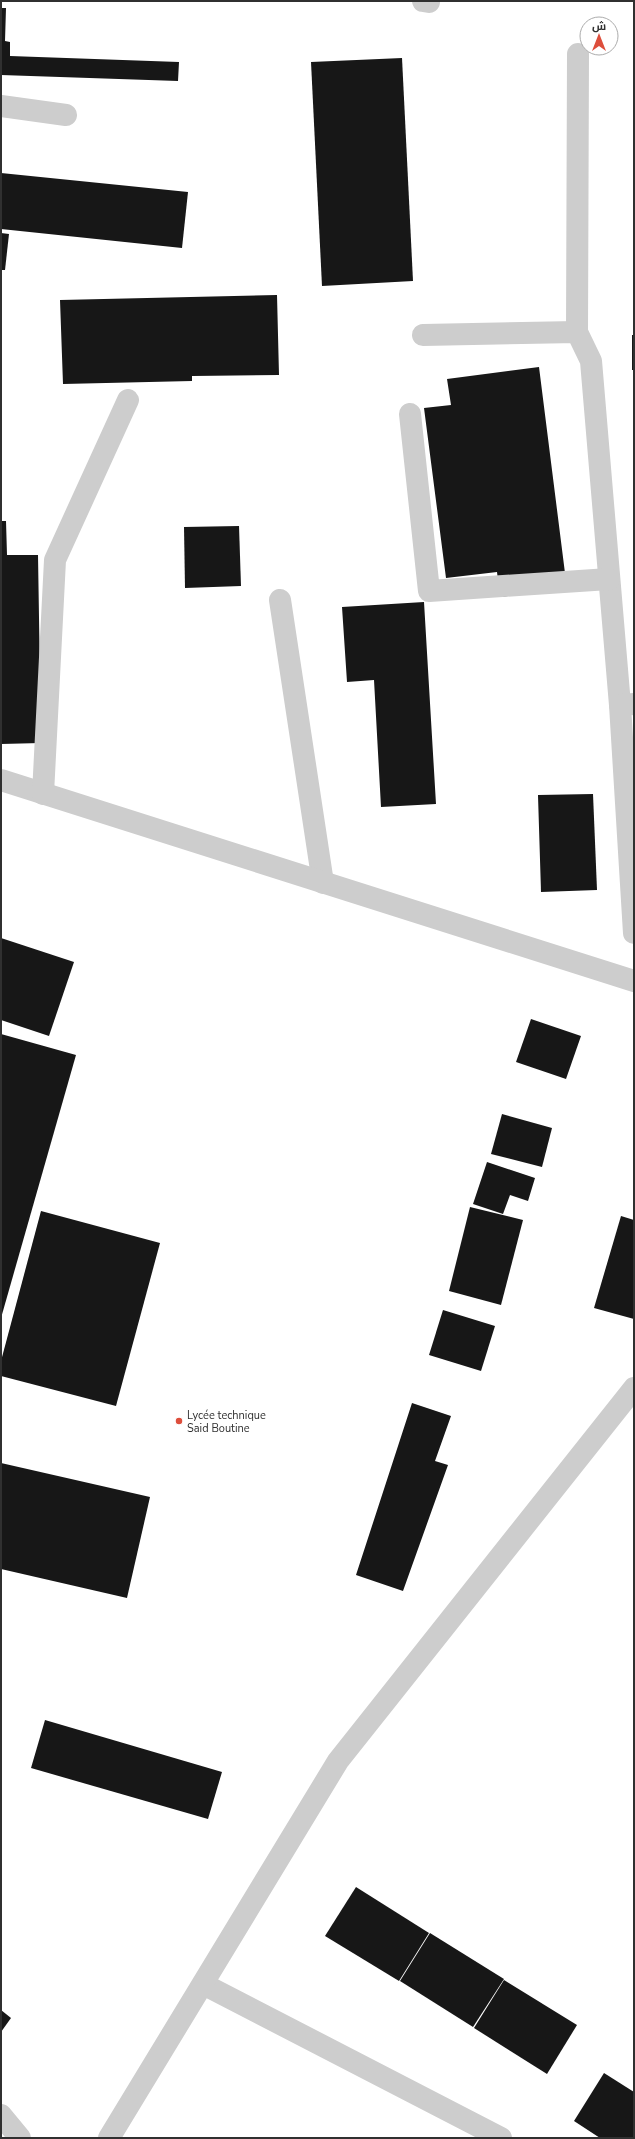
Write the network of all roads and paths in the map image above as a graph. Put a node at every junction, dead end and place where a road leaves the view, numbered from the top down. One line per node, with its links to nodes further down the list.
1 (578, 54): 4 (street)
2 (1, 106): 3 (street)
3 (66, 115)
4 (577, 332): 5 (street); 8 (street)
5 (423, 335)
6 (128, 400): 12 (street)
7 (410, 414): 8 (street)
8 (609, 579): 10 (street)
9 (280, 600): 13 (street)
10 (627, 704): 14 (street)
11 (1, 780): 12 (street)
12 (43, 794): 13 (street)
13 (323, 883): 15 (street)
14 (634, 933)
15 (634, 981)
16 (634, 1388): 17 (street)
17 (202, 1984): 20 (street); 21 (street)
18 (1, 2115): 19 (street)
19 (20, 2138)
20 (109, 2138)
21 (501, 2138)

